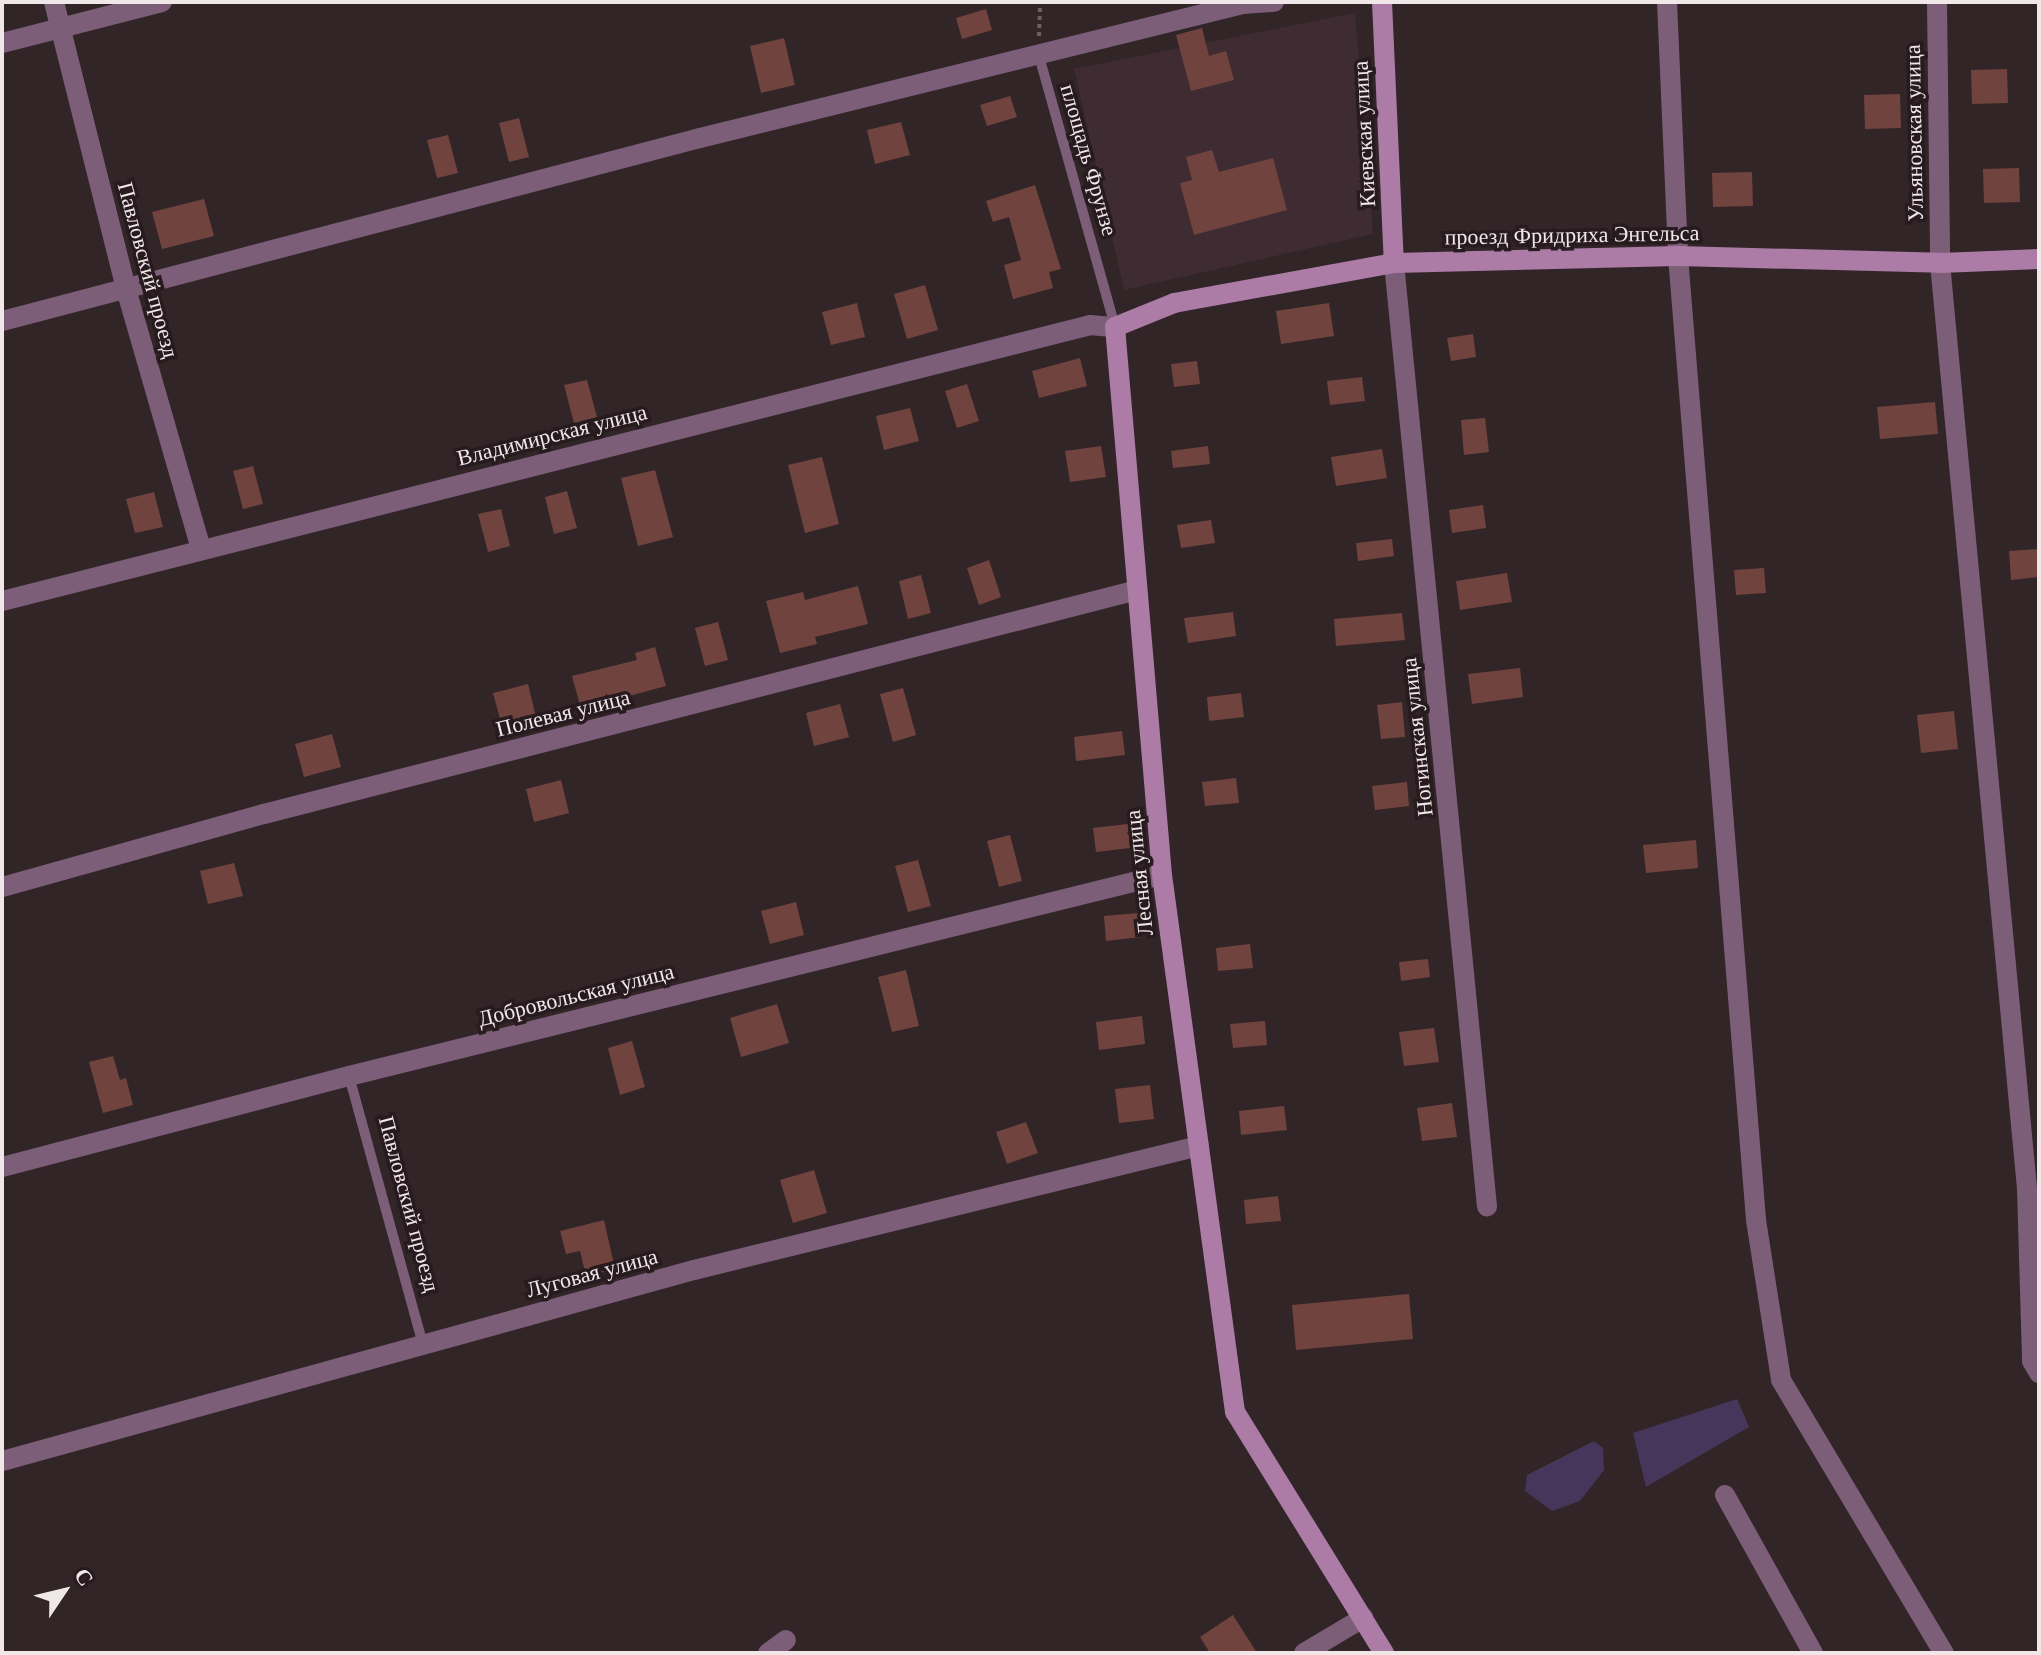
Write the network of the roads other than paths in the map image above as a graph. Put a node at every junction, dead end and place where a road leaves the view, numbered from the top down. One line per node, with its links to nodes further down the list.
1 (54, 2): 7 (street, Павловский проезд)
2 (162, 2): 7 (street)
3 (1274, 2): 9 (street)
4 (1382, 2): 12 (street, Киевская улица)
5 (1667, 2): 10 (street)
6 (1937, 2): 13 (street, Ульяновская улица)
7 (61, 28): 8 (street); 14 (street, Павловский проезд)
8 (2, 43)
9 (1039, 56): 14 (street); 16 (lane, площадь Фрунзе)
10 (1678, 256): 12 (street, проезд Фридриха Энгельса); 13 (street, проезд Фридриха Энгельса); 36 (street)
11 (2039, 259): 13 (street, проезд Фридриха Энгельса)
12 (1394, 263): 16 (street, проезд Фридриха Энгельса); 25 (street, Ногинская улица)
13 (1940, 263): 27 (street, Ульяновская улица)
14 (126, 289): 15 (street); 17 (street, Павловский проезд)
15 (2, 321)
16 (1115, 327): 17 (street, Владимирская улица); 18 (street, Лесная улица)
17 (201, 549): 19 (street, Владимирская улица)
18 (1137, 590): 20 (street, Лесная улица); 21 (street, Полевая улица)
19 (2, 601)
20 (1162, 875): 22 (street, Добровольская улица); 23 (street, Лесная улица)
21 (2, 887)
22 (349, 1076): 24 (street, Добровольская улица); 26 (lane, Павловский проезд)
23 (1199, 1146): 26 (street, Луговая улица); 30 (street, Лесная улица)
24 (2, 1167)
25 (1487, 1206)
26 (423, 1344): 28 (street, Луговая улица)
27 (2039, 1373)
28 (2, 1461)
29 (1725, 1495): 35 (street)
30 (1363, 1618): 33 (street); 34 (street)
31 (786, 1640): 32 (street)
32 (768, 1653)
33 (1304, 1653)
34 (1384, 1653)
35 (1813, 1653)
36 (1944, 1653)

